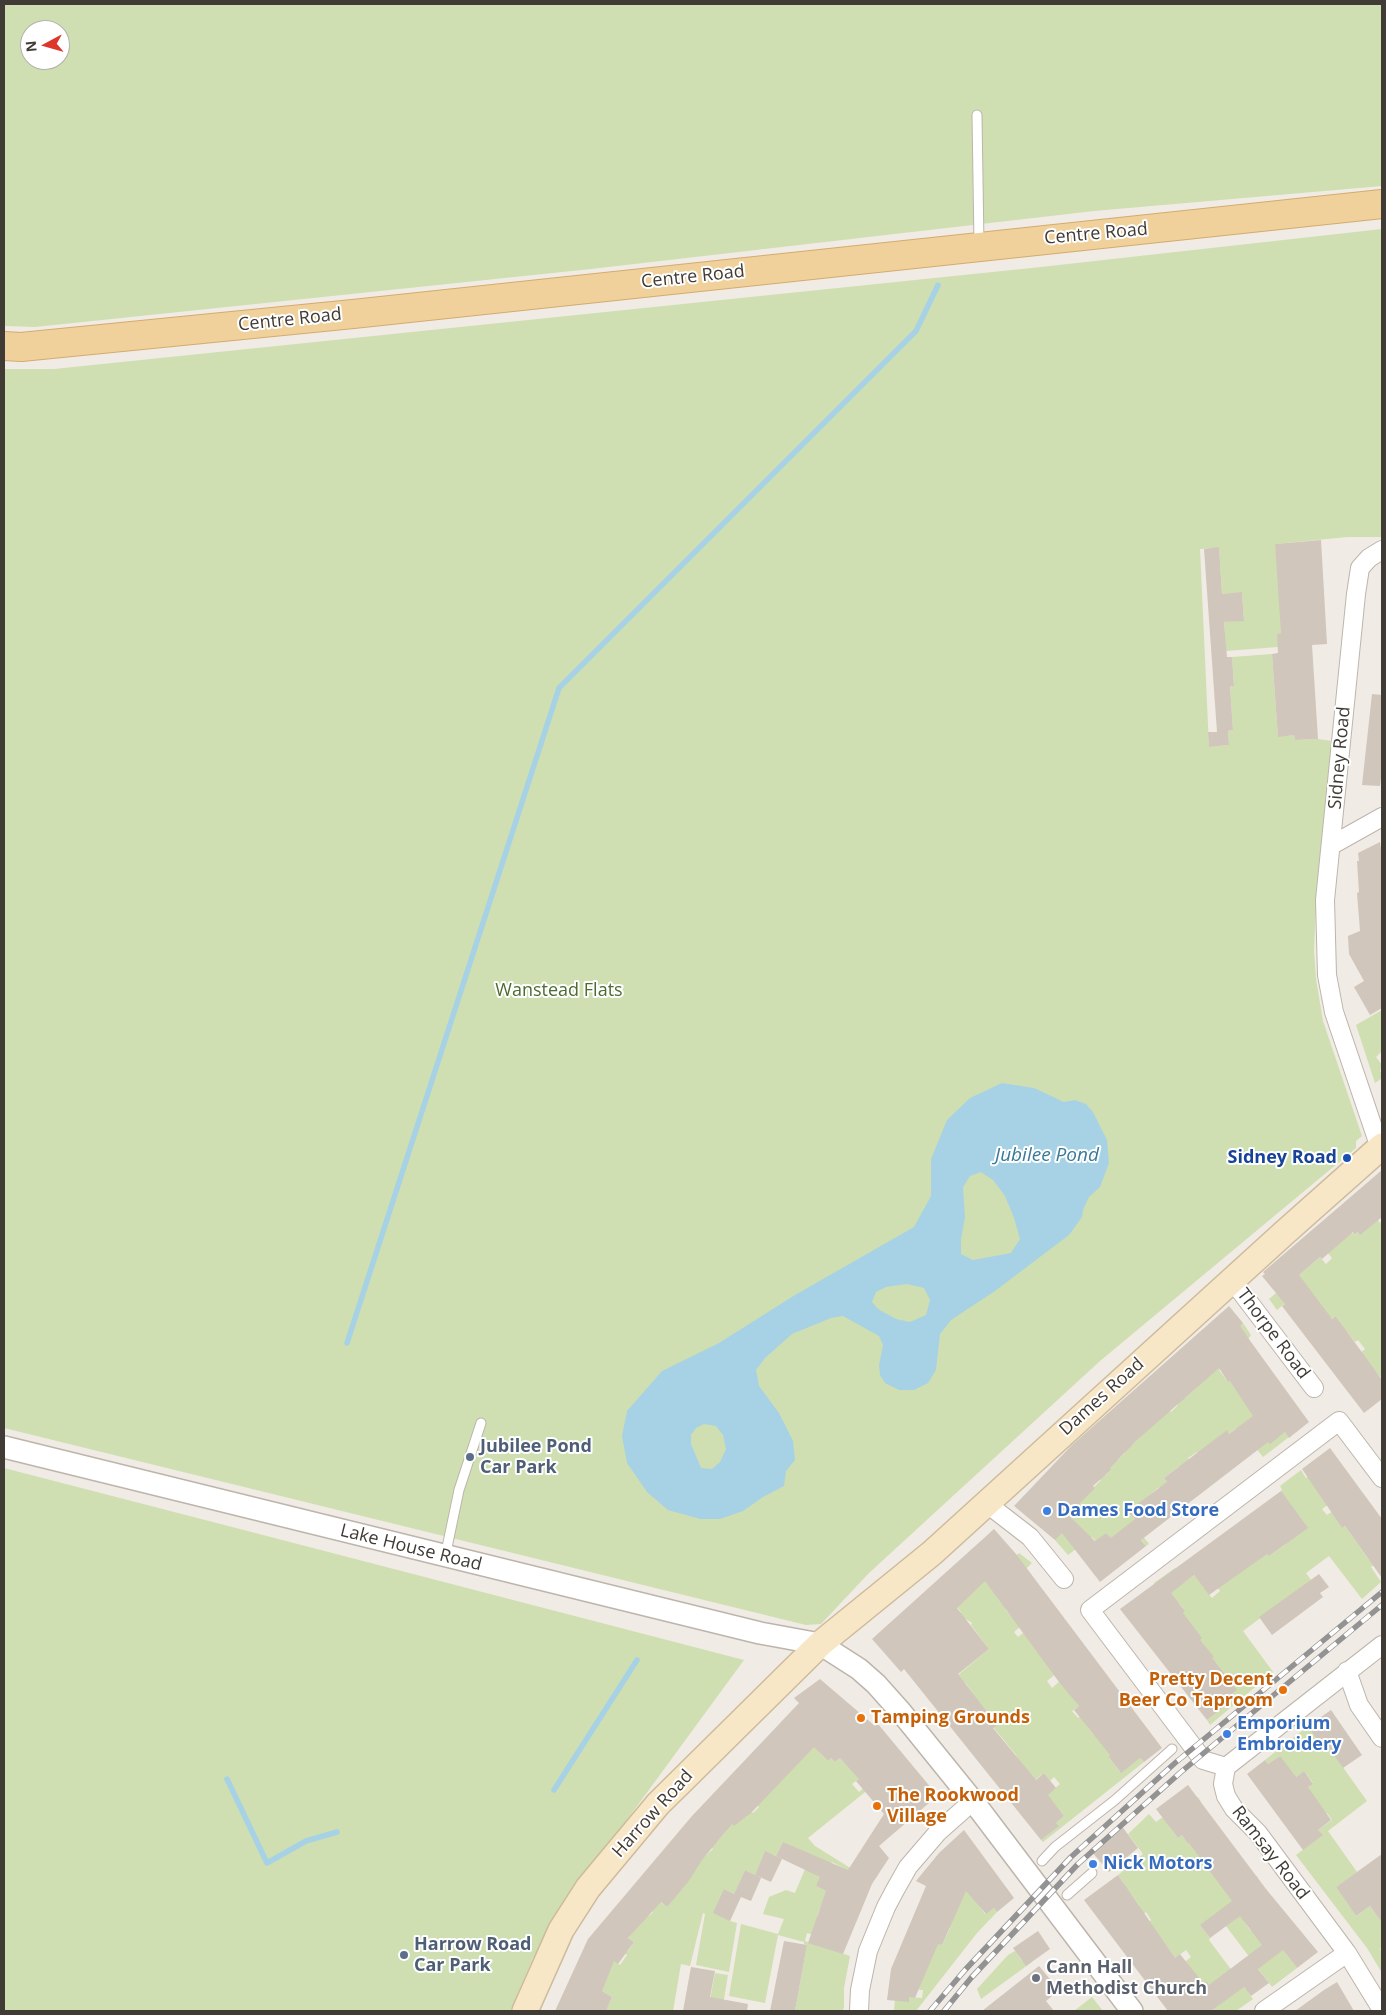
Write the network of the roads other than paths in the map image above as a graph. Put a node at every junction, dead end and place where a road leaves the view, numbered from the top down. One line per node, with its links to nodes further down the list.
1 (977, 115): 3 (lane)
2 (1382, 204): 3 (main road, Centre Road)
3 (979, 246): 4 (main road, Centre Road)
4 (4, 346)
5 (1382, 550): 7 (street, Sidney Road)
6 (1382, 817): 7 (street)
7 (1332, 845): 8 (street, Sidney Road)
8 (1381, 1147): 9 (main road, Dames Road)
9 (1232, 1280): 10 (street, Thorpe Road); 14 (main road, Dames Road)
10 (1314, 1388)
11 (481, 1423): 15 (lane)
12 (4, 1448): 15 (street, Lake House Road)
13 (1382, 1478): 22 (street)
14 (986, 1503): 16 (street); 17 (main road, Dames Road)
15 (445, 1557): 17 (street, Lake House Road)
16 (1064, 1579)
17 (820, 1644): 23 (street); 29 (main road, Harrow Road)
18 (1382, 1645): 19 (street)
19 (1347, 1671): 20 (street); 22 (street)
20 (1382, 1738)
21 (1172, 1749): 24 (lane)
22 (1226, 1767): 27 (street, Ramsay Road)
23 (973, 1801): 30 (street); 31 (street)
24 (1042, 1861)
25 (1092, 1873): 26 (lane)
26 (1067, 1895)
27 (1347, 1953): 28 (street, Ramsay Road); 32 (street)
28 (1382, 2010)
29 (524, 2011)
30 (859, 2011)
31 (1132, 2011)
32 (1264, 2011)

